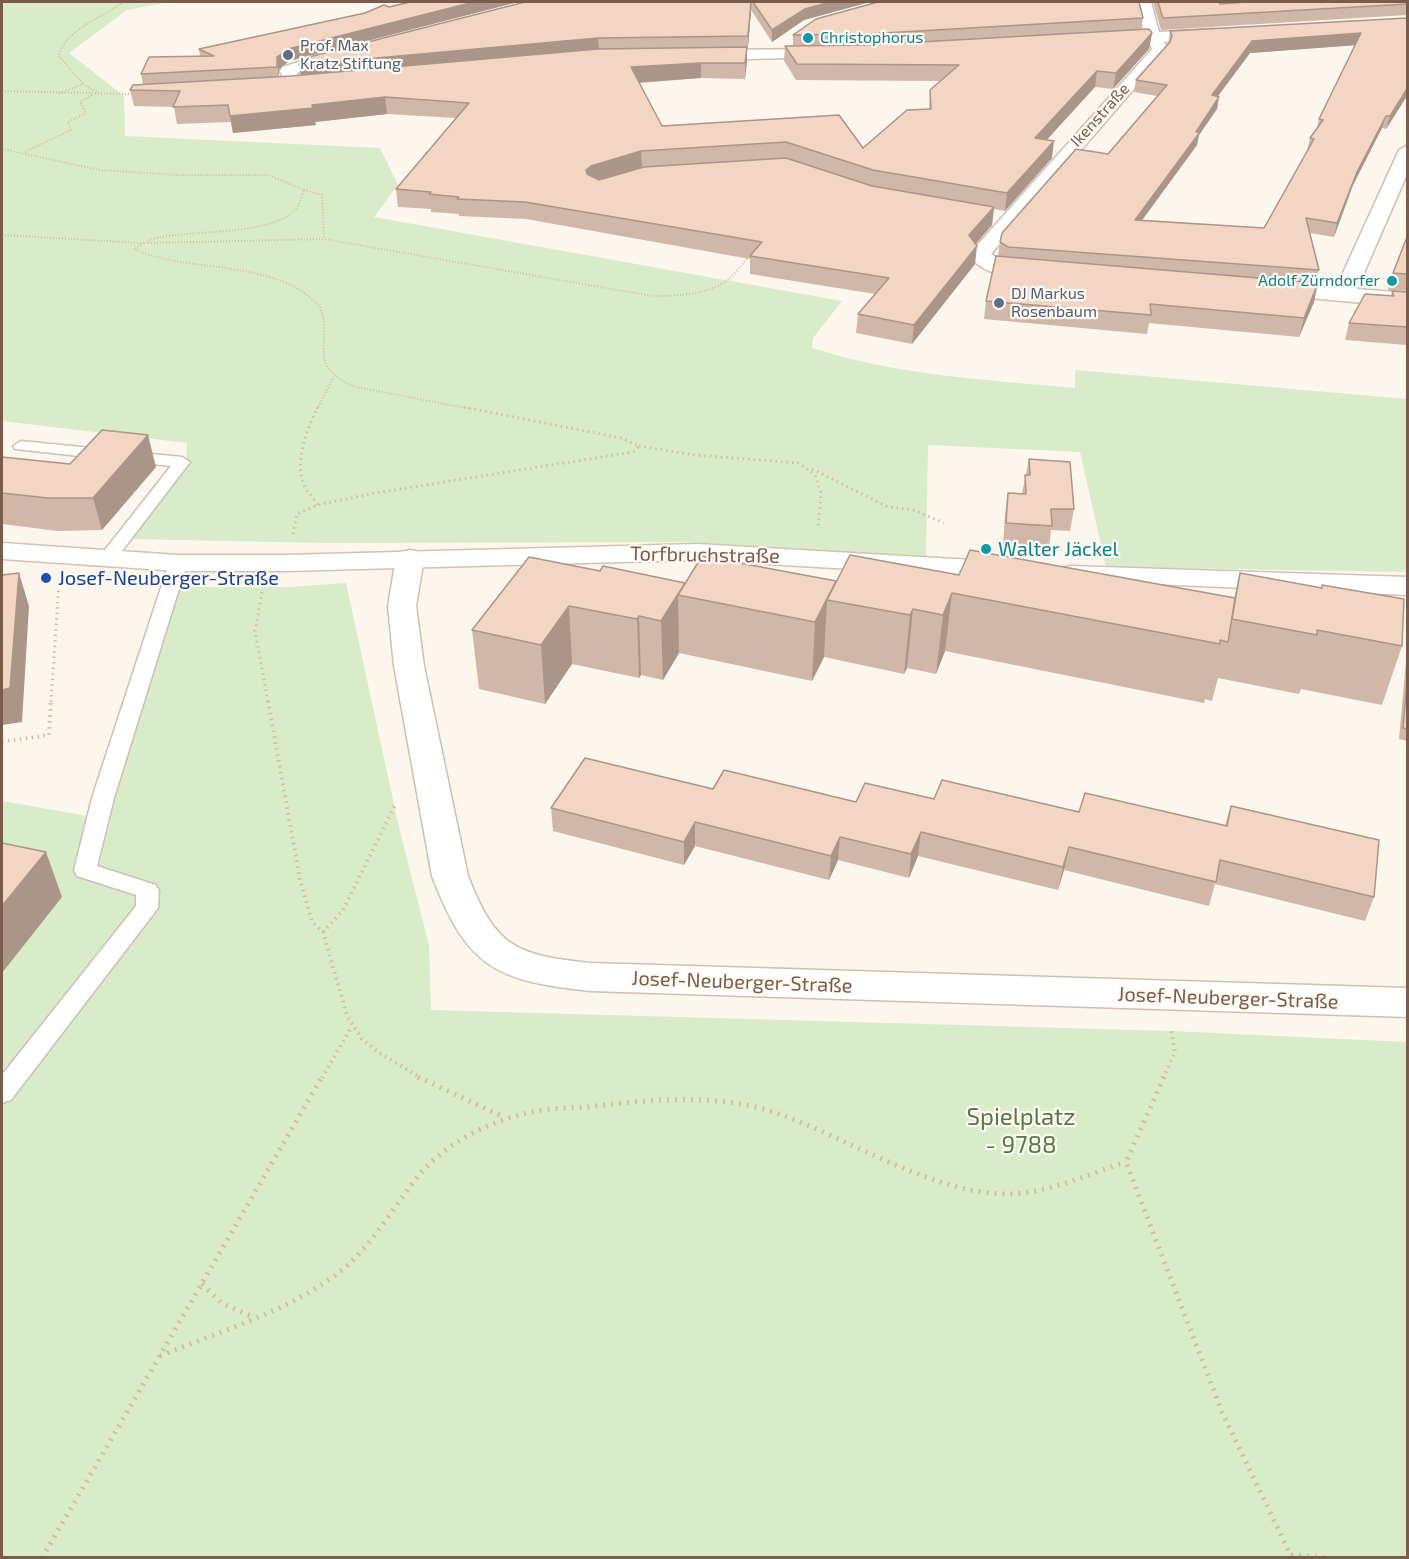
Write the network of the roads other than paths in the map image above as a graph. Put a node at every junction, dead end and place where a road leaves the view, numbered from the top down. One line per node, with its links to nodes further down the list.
1 (1144, 2): 3 (street, Ikenstraße)
2 (1234, 32): 3 (street)
3 (1153, 37): 5 (street); 13 (street, Ikenstraße)
4 (787, 40): 9 (street)
5 (1094, 41)
6 (363, 48): 10 (street)
7 (844, 54): 9 (street)
8 (686, 55): 9 (street)
9 (767, 55)
10 (270, 87)
11 (1407, 150): 16 (street)
12 (985, 215): 13 (street)
13 (1008, 219): 14 (street, Ikenstraße)
14 (1062, 273)
15 (1250, 287): 16 (street)
16 (1344, 294): 17 (street)
17 (1407, 300)
18 (21, 446): 21 (lane)
19 (2, 551): 21 (street, Torfbruchstraße)
20 (410, 558): 22 (street, Torfbruchstraße); 23 (street, Torfbruchstraße); 24 (street, Josef-Neuberger-Straße)
21 (106, 560): 22 (street, Torfbruchstraße)
22 (178, 563): 25 (lane)
23 (1407, 586)
24 (1407, 1003)
25 (2, 1093)

